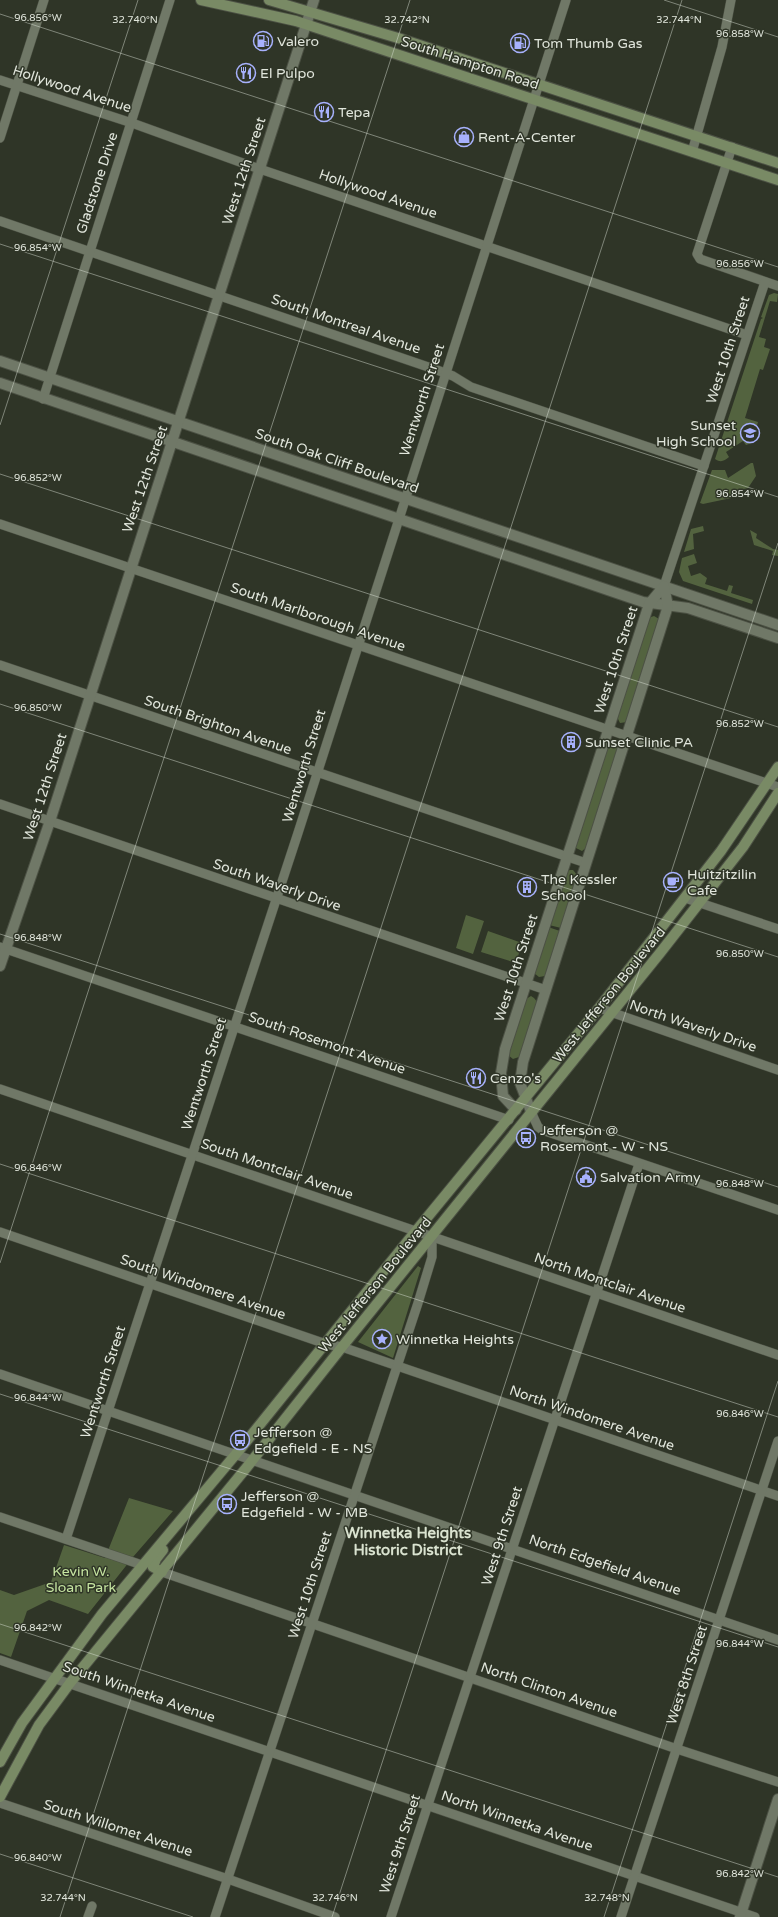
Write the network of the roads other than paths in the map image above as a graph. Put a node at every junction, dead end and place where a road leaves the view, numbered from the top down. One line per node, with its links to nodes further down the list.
1 (44, 0): 14 (street)
2 (170, 0): 16 (street, Gladstone Drive)
3 (201, 0): 9 (main road, South Hampton Road)
4 (269, 0): 8 (main road, South Hampton Road)
5 (314, 0): 8 (street, West 12th Street)
6 (566, 0): 13 (street, Wentworth Street)
7 (731, 0): 17 (street)
8 (311, 12): 9 (street, West 12th Street); 10 (main road, South Hampton Road)
9 (306, 25): 11 (main road, South Hampton Road); 23 (street, West 12th Street)
10 (430, 48): 11 (main road); 13 (main road, South Hampton Road)
11 (426, 63): 15 (main road, South Hampton Road)
12 (0, 80): 14 (street, Hollywood Avenue)
13 (539, 84): 15 (street, Wentworth Street); 17 (main road, South Hampton Road)
14 (17, 86): 16 (street, Hollywood Avenue); 18 (street)
15 (534, 99): 20 (main road, South Hampton Road); 26 (street, Wentworth Street)
16 (132, 123): 23 (street, Hollywood Avenue); 27 (street, Gladstone Drive)
17 (697, 136): 19 (main road, South Hampton Road); 20 (street)
18 (0, 138)
19 (732, 147): 21 (main road, South Hampton Road); 22 (street)
20 (692, 152): 22 (main road, South Hampton Road)
21 (778, 163)
22 (727, 164): 24 (main road, South Hampton Road); 28 (street)
23 (260, 169): 26 (street, Hollywood Avenue); 30 (street, West 12th Street)
24 (778, 180)
25 (0, 221): 27 (street, South Montreal Avenue)
26 (487, 246): 31 (street, Hollywood Avenue); 33 (street, Wentworth Street)
27 (89, 251): 30 (street, South Montreal Avenue); 34 (street, Gladstone Drive)
28 (765, 282): 29 (street); 31 (street, West 10th Street)
29 (778, 286)
30 (218, 295): 33 (street, South Montreal Avenue); 37 (street, West 12th Street)
31 (748, 334): 39 (street, West 10th Street)
32 (0, 362): 34 (street, South Oak Cliff Boulevard)
33 (446, 373): 39 (street, South Montreal Avenue); 40 (street, Wentworth Street)
34 (49, 378): 36 (street, Gladstone Drive); 37 (street, South Oak Cliff Boulevard)
35 (0, 383): 36 (street)
36 (43, 398): 38 (street)
37 (179, 422): 38 (street, West 12th Street); 40 (street, South Oak Cliff Boulevard)
38 (172, 442): 41 (street); 43 (street, West 12th Street)
39 (704, 466): 44 (street, West 10th Street)
40 (405, 499): 41 (street, Wentworth Street); 44 (street, South Oak Cliff Boulevard)
41 (399, 518): 45 (street); 49 (street, Wentworth Street)
42 (0, 524): 43 (street, South Marlborough Avenue)
43 (130, 569): 49 (street, South Marlborough Avenue); 51 (street, West 12th Street)
44 (664, 586): 45 (street, West 10th Street); 46 (street, West 10th Street); 47 (street, South Oak Cliff Boulevard)
45 (649, 604): 46 (street); 52 (street, West 10th Street)
46 (668, 606): 48 (street); 53 (street, West 10th Street)
47 (778, 625)
48 (778, 638)
49 (357, 645): 52 (street, South Marlborough Avenue); 55 (street, Wentworth Street)
50 (0, 666): 51 (street, South Brighton Avenue)
51 (90, 696): 55 (street, South Brighton Avenue); 60 (street, West 12th Street)
52 (608, 731): 53 (street, South Marlborough Avenue); 61 (street, West 10th Street)
53 (627, 737): 56 (street, South Marlborough Avenue); 62 (street, West 10th Street)
54 (778, 767): 56 (main road, West Jefferson Boulevard)
55 (317, 773): 61 (street, South Brighton Avenue); 64 (street, Wentworth Street)
56 (767, 784): 57 (street, South Marlborough Avenue); 63 (main road, West Jefferson Boulevard)
57 (778, 787)
58 (778, 793): 65 (main road, West Jefferson Boulevard)
59 (0, 804): 60 (street, South Waverly Drive)
60 (50, 821): 64 (street, South Waverly Drive); 67 (street, West 12th Street)
61 (567, 858): 62 (street, South Brighton Avenue); 69 (street, West 10th Street)
62 (586, 864): 70 (street, West 10th Street)
63 (685, 898): 65 (street); 71 (main road, West Jefferson Boulevard)
64 (276, 900): 69 (street, South Waverly Drive); 73 (street, Wentworth Street)
65 (700, 903): 66 (street); 72 (main road, West Jefferson Boulevard)
66 (778, 929)
67 (3, 948): 68 (street, West 12th Street); 73 (street, South Rosemont Avenue)
68 (0, 966)
69 (526, 984): 70 (street, South Waverly Drive); 77 (street, West 10th Street)
70 (546, 990): 76 (street, West 10th Street)
71 (599, 1008): 72 (street, North Waverly Drive); 76 (main road, West Jefferson Boulevard)
72 (612, 1013): 74 (street, North Waverly Drive); 78 (main road, West Jefferson Boulevard)
73 (235, 1026): 79 (street, South Rosemont Avenue); 80 (street, Wentworth Street)
74 (778, 1070)
75 (0, 1089): 80 (street, South Montclair Avenue)
76 (526, 1098): 77 (main road, West Jefferson Boulevard); 78 (street, West 10th Street)
77 (516, 1110): 79 (main road, West Jefferson Boulevard)
78 (532, 1114): 81 (street); 85 (main road, West Jefferson Boulevard)
79 (509, 1120): 83 (main road, West Jefferson Boulevard)
80 (193, 1154): 83 (street, South Montclair Avenue); 86 (street, Wentworth Street)
81 (640, 1164): 82 (street); 87 (street, West 9th Street)
82 (778, 1210)
83 (416, 1231): 85 (street, South Montclair Avenue); 88 (main road, West Jefferson Boulevard)
84 (0, 1232): 86 (street, South Windomere Avenue)
85 (432, 1237): 87 (street, North Montclair Avenue); 89 (main road, West Jefferson Boulevard); 91 (street, West 10th Street)
86 (150, 1284): 88 (street, South Windomere Avenue); 93 (street, Wentworth Street)
87 (596, 1293): 90 (street, North Montclair Avenue); 94 (street, West 9th Street)
88 (326, 1344): 89 (street, South Windomere Avenue); 96 (main road, West Jefferson Boulevard)
89 (342, 1347): 91 (street, South Windomere Avenue); 97 (main road, West Jefferson Boulevard)
90 (778, 1355)
91 (397, 1366): 94 (street, North Windomere Avenue); 99 (street, West 10th Street)
92 (0, 1374): 93 (street, North Edgefield Avenue)
93 (108, 1411): 96 (street, North Edgefield Avenue); 103 (street, Wentworth Street)
94 (554, 1421): 98 (street, North Windomere Avenue); 104 (street, West 9th Street)
95 (778, 1441): 98 (street, West 8th Street)
96 (236, 1455): 97 (street, North Edgefield Avenue); 101 (main road, West Jefferson Boulevard)
97 (252, 1461): 99 (street, North Edgefield Avenue); 106 (main road, West Jefferson Boulevard)
98 (762, 1490): 100 (street, North Windomere Avenue); 107 (street, West 8th Street)
99 (354, 1494): 104 (street, North Edgefield Avenue); 108 (street, West 10th Street)
100 (778, 1496)
101 (183, 1516): 105 (main road, West Jefferson Boulevard); 106 (main road)
102 (0, 1517): 103 (street)
103 (66, 1539): 105 (street)
104 (512, 1549): 107 (street, North Edgefield Avenue); 111 (street, West 9th Street)
105 (142, 1565): 112 (main road, West Jefferson Boulevard)
106 (162, 1572): 108 (street, North Clinton Avenue); 113 (main road, West Jefferson Boulevard)
107 (720, 1619): 109 (street, North Edgefield Avenue); 114 (street, West 8th Street)
108 (312, 1623): 111 (street, North Clinton Avenue); 115 (street, West 10th Street)
109 (778, 1640)
110 (0, 1660): 112 (street, South Winnetka Avenue)
111 (471, 1677): 114 (street, North Clinton Avenue); 121 (street, West 9th Street)
112 (54, 1678): 113 (street, South Winnetka Avenue); 116 (main road, West Jefferson Boulevard)
113 (70, 1683): 115 (street, South Winnetka Avenue); 118 (main road, West Jefferson Boulevard)
114 (677, 1749): 117 (street, North Clinton Avenue); 122 (street, West 8th Street)
115 (270, 1751): 121 (street, North Winnetka Avenue); 123 (street, West 10th Street)
116 (0, 1762)
117 (778, 1782)
118 (0, 1797)
119 (778, 1798): 125 (street)
120 (0, 1803): 123 (street, South Willomet Avenue)
121 (427, 1805): 122 (street, North Winnetka Avenue); 129 (street, West 9th Street)
122 (635, 1876): 125 (street, North Winnetka Avenue); 130 (street, West 8th Street)
123 (228, 1878): 127 (street, West 10th Street); 128 (street, South Willomet Avenue)
124 (92, 1906): 126 (street)
125 (741, 1915): 131 (street, North Winnetka Avenue)
126 (88, 1917)
127 (215, 1917)
128 (335, 1917)
129 (391, 1917)
130 (621, 1917)
131 (755, 1917)

